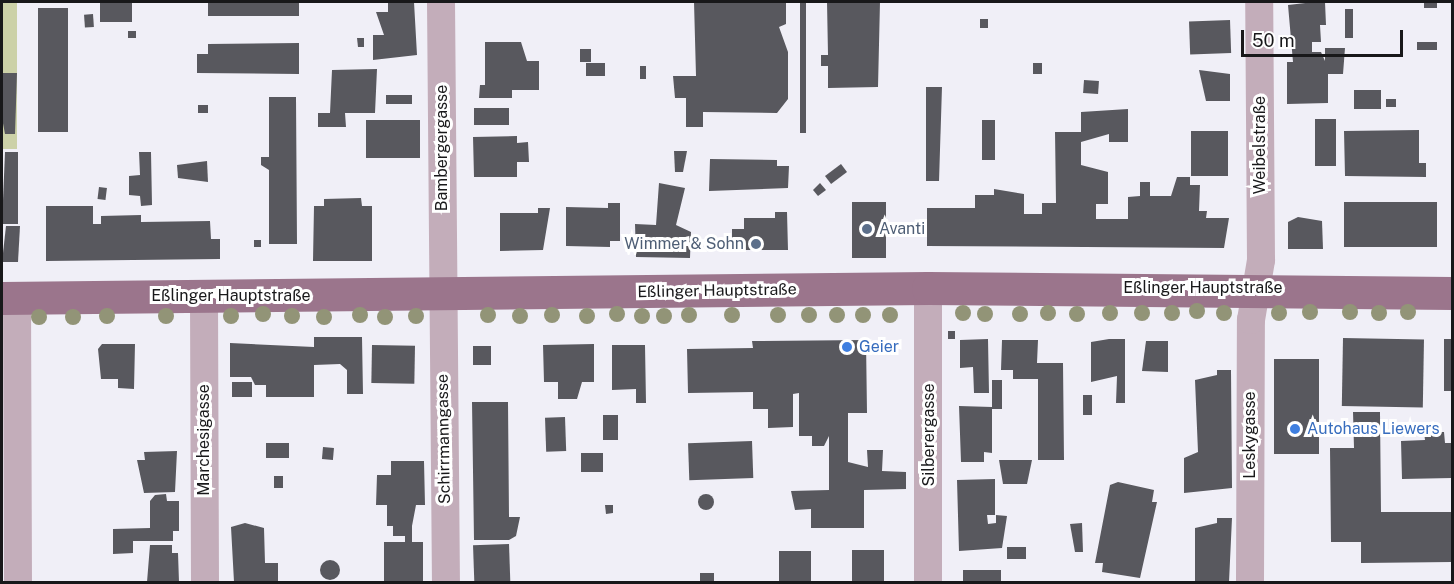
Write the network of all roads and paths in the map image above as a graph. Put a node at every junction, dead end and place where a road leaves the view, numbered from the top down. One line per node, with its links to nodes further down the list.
1 (441, 2): 6 (street, Bambergergasse)
2 (1259, 2): 4 (street, Weibelstraße)
3 (928, 288): 4 (main road, Eßlinger Hauptstraße); 6 (main road, Eßlinger Hauptstraße); 12 (street, Silberergasse)
4 (1254, 288): 5 (main road, Eßlinger Hauptstraße); 13 (street, Leskygasse)
5 (1446, 291)
6 (443, 295): 7 (main road, Eßlinger Hauptstraße); 11 (street, Schirrmanngasse)
7 (204, 297): 8 (main road, Eßlinger Hauptstraße); 10 (street, Marchesigasse)
8 (9, 298): 9 (street)
9 (18, 582)
10 (205, 582)
11 (446, 582)
12 (928, 582)
13 (1250, 582)

